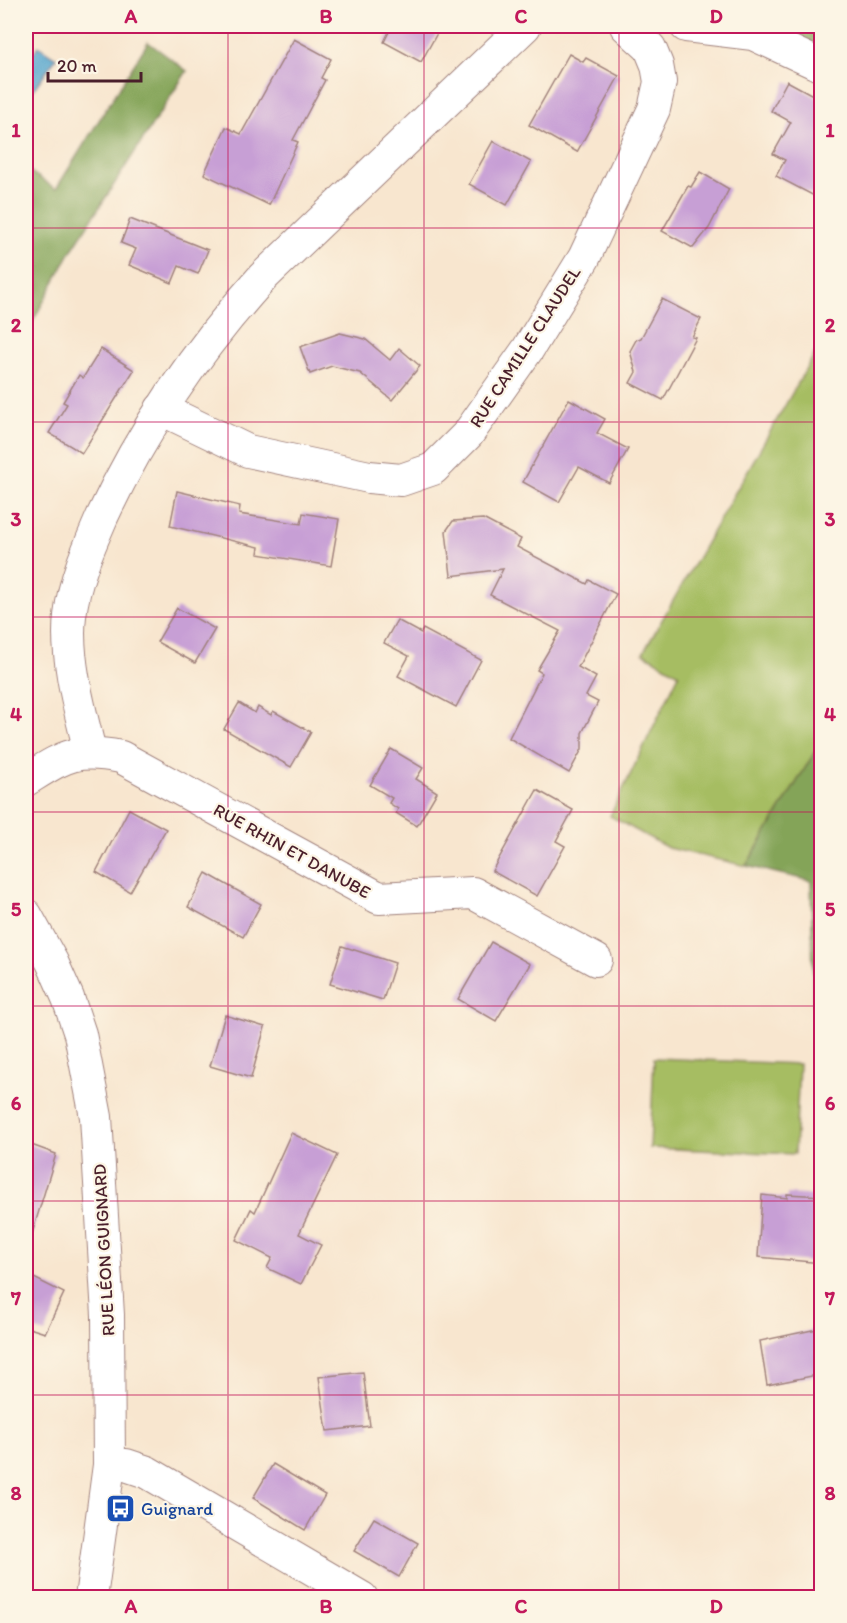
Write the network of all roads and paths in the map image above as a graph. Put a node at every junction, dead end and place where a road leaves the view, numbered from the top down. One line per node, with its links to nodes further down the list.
1 (525, 26): 5 (street)
2 (626, 26): 5 (street, RUE CAMILLE CLAUDEL)
3 (686, 26): 4 (street)
4 (822, 66)
5 (161, 409): 6 (street)
6 (90, 751): 7 (street, RUE RHIN ET DANUBE); 9 (street, RUE RHIN ET DANUBE)
7 (26, 780)
8 (26, 915): 10 (street, RUE LÉON GUIGNARD)
9 (596, 960)
10 (109, 1465): 11 (street, RUE LÉON GUIGNARD); 12 (street)
11 (91, 1598)
12 (362, 1598)

